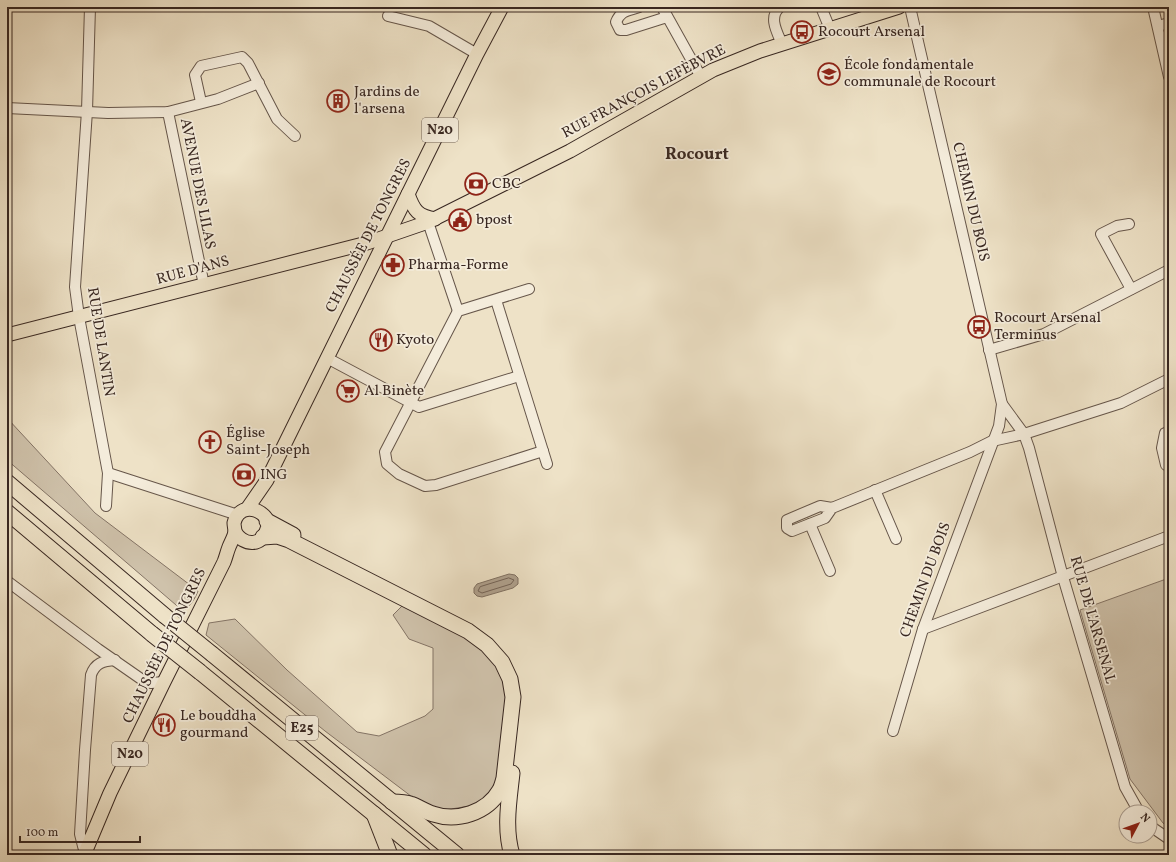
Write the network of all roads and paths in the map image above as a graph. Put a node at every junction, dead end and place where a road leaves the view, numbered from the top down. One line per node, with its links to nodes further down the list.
1 (90, 7): 22 (street, RUE DE LANTIN)
2 (502, 7): 16 (main road, CHAUSSÉE DE TONGRES / N20)
3 (639, 7): 11 (street)
4 (662, 7): 11 (street)
5 (780, 7): 15 (street)
6 (821, 7): 14 (street)
7 (899, 7): 14 (main road, RUE FRANÇOIS LEFÈBVRE)
8 (910, 7): 39 (street, CHEMIN DU BOIS)
9 (1153, 7): 13 (street)
10 (388, 16): 16 (street)
11 (667, 17): 17 (street)
12 (1169, 23): 13 (street)
13 (1158, 26): 18 (street)
14 (830, 29): 15 (main road, RUE FRANÇOIS LEFÈBVRE)
15 (782, 44): 17 (main road, RUE FRANÇOIS LEFÈBVRE)
16 (477, 54): 25 (main road, CHAUSSÉE DE TONGRES / N20)
17 (701, 77): 26 (main road, RUE FRANÇOIS LEFÈBVRE)
18 (1169, 77)
19 (259, 83): 20 (street, AVENUE DES LILAS); 20 (street, AVENUE DES LILAS); 24 (street, AVENUE DES LILAS)
20 (201, 102): 23 (street, AVENUE DES LILAS)
21 (7, 108): 22 (street, AVENUE DES LILAS)
22 (87, 111): 23 (street, AVENUE DES LILAS); 37 (street, RUE DE LANTIN)
23 (168, 112): 32 (street, AVENUE DES LILAS)
24 (295, 136)
25 (408, 194): 26 (main road); 28 (main road, CHAUSSÉE DE TONGRES / N20)
26 (432, 220): 28 (main road, RUE FRANÇOIS LEFÈBVRE); 36 (street)
27 (1129, 224): 34 (street)
28 (387, 237): 29 (main road, RUE D'ANS); 30 (main road, CHAUSSÉE DE TONGRES / N20)
29 (364, 244): 30 (main road); 32 (main road, RUE D'ANS)
30 (374, 263): 40 (main road, CHAUSSÉE DE TONGRES / N20)
31 (1169, 270): 34 (street)
32 (204, 286): 37 (main road, RUE D'ANS)
33 (529, 289): 35 (street)
34 (1131, 289): 39 (street)
35 (496, 300): 36 (street); 41 (street)
36 (458, 311): 43 (street)
37 (79, 317): 38 (main road, RUE D'ANS); 51 (street, RUE DE LANTIN)
38 (7, 335)
39 (989, 350): 44 (street, CHEMIN DU BOIS)
40 (327, 358): 43 (street); 52 (main road, CHAUSSÉE DE TONGRES / N20)
41 (519, 376): 43 (street); 48 (street)
42 (1169, 379): 46 (street)
43 (410, 403): 48 (street)
44 (1002, 404): 46 (street, CHEMIN DU BOIS); 47 (street, CHEMIN DU BOIS)
45 (1169, 432): 50 (street)
46 (1024, 434): 47 (street); 68 (street, RUE DE L'ARSENAL)
47 (992, 441): 54 (street); 70 (street, CHEMIN DU BOIS)
48 (543, 451): 49 (street)
49 (547, 464)
50 (1166, 465)
51 (108, 473): 55 (street, RUE DE LANTIN); 58 (street)
52 (267, 480): 58 (main road, CHAUSSÉE DE TONGRES / N20); 59 (main road, CHAUSSÉE DE TONGRES / N20)
53 (7, 482): 74 (highway, E25, bridge)
54 (875, 490): 56 (street); 64 (street)
55 (106, 506)
56 (832, 508): 60 (street); 60 (street)
57 (7, 512): 76 (highway, E25, bridge)
58 (242, 512): 59 (main road); 61 (main road, CHAUSSÉE DE TONGRES / N20)
59 (267, 520): 63 (main road, CHAUSSÉE DE TONGRES / N20); 83 (highway)
60 (810, 524): 67 (street)
61 (235, 532): 65 (main road); 66 (main road, CHAUSSÉE DE TONGRES / N20)
62 (1169, 536): 68 (street)
63 (263, 537): 65 (main road, CHAUSSÉE DE TONGRES / N20); 74 (highway)
64 (896, 539)
65 (245, 542): 66 (main road, CHAUSSÉE DE TONGRES / N20)
66 (224, 562): 72 (main road, CHAUSSÉE DE TONGRES / N20)
67 (830, 571)
68 (1063, 577): 70 (street); 75 (street, RUE DE L'ARSENAL)
69 (7, 581): 71 (street)
70 (923, 629): 73 (street, CHEMIN DU BOIS)
71 (115, 660): 72 (street); 79 (street)
72 (164, 682): 79 (main road, CHAUSSÉE DE TONGRES / N20)
73 (893, 731)
74 (392, 802): 82 (highway, E25)
75 (1135, 804)
76 (374, 814): 80 (highway); 81 (highway, E25)
77 (1158, 831): 78 (street)
78 (1169, 839)
79 (85, 855)
80 (390, 855)
81 (424, 855)
82 (457, 855)
83 (512, 855)

